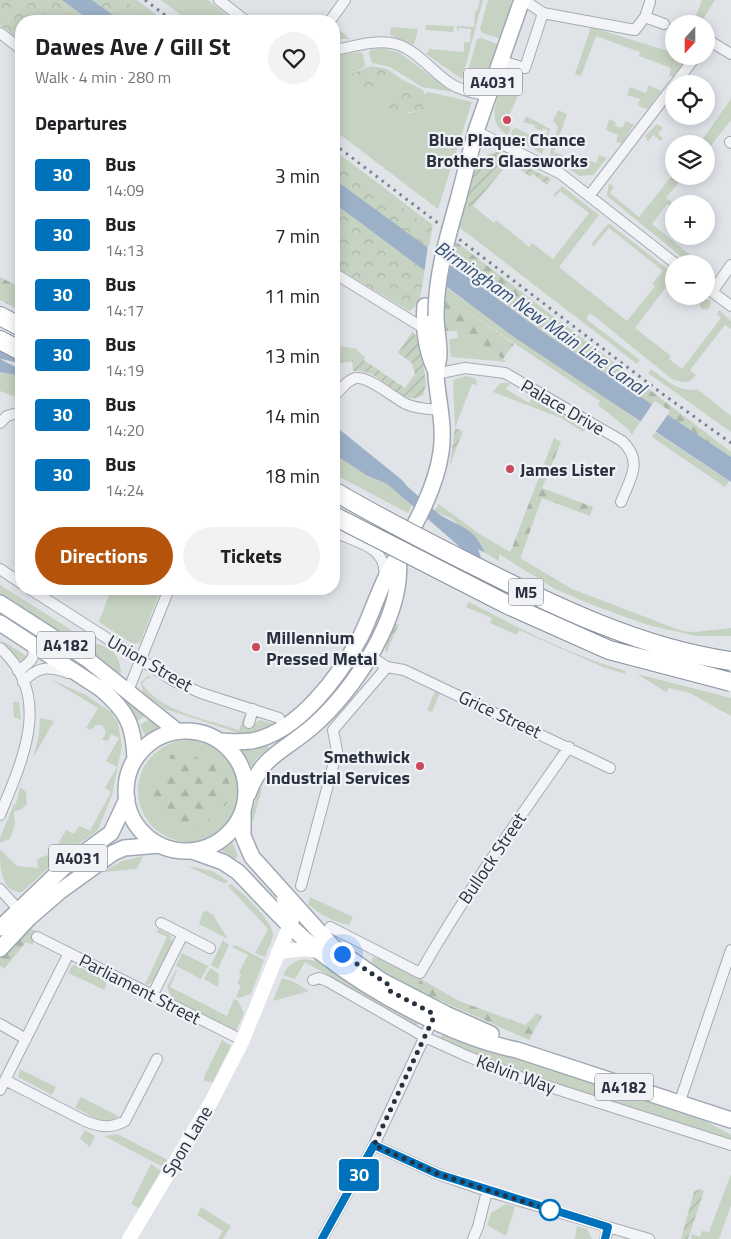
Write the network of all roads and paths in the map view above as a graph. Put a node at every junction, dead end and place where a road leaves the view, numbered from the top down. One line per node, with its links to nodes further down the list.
1 (219, 0): 6 (street)
2 (345, 0): 7 (street)
3 (523, 0): 5 (street); 15 (main road, A4031)
4 (650, 2): 8 (street)
5 (543, 13): 8 (street); 15 (street)
6 (238, 15)
7 (334, 15)
8 (645, 17): 9 (street)
9 (664, 24)
10 (0, 33): 11 (street)
11 (15, 44)
12 (715, 44): 14 (street)
13 (340, 49): 18 (street)
14 (731, 54)
15 (501, 61): 18 (main road, A4031)
16 (689, 65): 17 (street)
17 (681, 75)
18 (488, 96): 20 (main road, A4031)
19 (665, 96): 21 (street)
20 (476, 131): 21 (street); 28 (main road, A4031, bridge)
21 (589, 196): 22 (street)
22 (665, 255)
23 (731, 265): 25 (street)
24 (340, 277): 31 (street)
25 (715, 282)
26 (715, 294): 27 (street)
27 (731, 306)
28 (432, 311): 31 (main road, A4031); 34 (main road, A4031)
29 (0, 316): 30 (highway)
30 (15, 325)
31 (425, 328): 34 (main road, A4031)
32 (0, 340): 33 (highway)
33 (15, 348)
34 (436, 374): 36 (main road, A4031); 40 (street, Palace Drive)
35 (340, 390): 36 (street)
36 (440, 410): 44 (main road, A4031)
37 (15, 414): 38 (street)
38 (0, 423)
39 (340, 495): 56 (highway, M5, bridge)
40 (621, 502)
41 (340, 519): 62 (highway, M5, bridge)
42 (340, 535): 43 (street)
43 (373, 549): 44 (street); 47 (street)
44 (401, 551): 47 (main road, A4031); 54 (main road, A4031)
45 (0, 569): 46 (street)
46 (15, 579)
47 (383, 584): 57 (main road, A4031)
48 (39, 595): 55 (street, Union Street)
49 (167, 595): 55 (street)
50 (0, 602): 63 (main road, A4182)
51 (0, 623): 52 (main road, A4182)
52 (28, 641): 59 (street); 60 (main road, A4182)
53 (0, 648): 59 (street)
54 (370, 656): 57 (main road); 58 (street, Grice Street); 67 (main road, A4031)
55 (140, 660): 63 (street); 64 (street, Union Street)
56 (731, 661)
57 (344, 664): 70 (main road, A4031)
58 (387, 667): 68 (street); 71 (street, Grice Street)
59 (18, 671): 61 (street)
60 (86, 679): 61 (street); 72 (main road, A4182)
61 (23, 682): 76 (street)
62 (731, 682)
63 (128, 691): 69 (main road, A4182)
64 (254, 709): 65 (street, Union Street); 66 (street)
65 (279, 718)
66 (249, 723)
67 (313, 726): 68 (street); 75 (main road, A4031)
68 (333, 730): 80 (street)
69 (177, 731): 70 (main road, A4182); 72 (main road, A4182)
70 (221, 741): 75 (main road, A4182)
71 (569, 747): 73 (street, Grice Street); 89 (street, Bullock Street)
72 (135, 759): 74 (main road, A4182)
73 (610, 768)
74 (127, 799): 77 (main road, A4182); 82 (main road, A4031)
75 (245, 805): 78 (main road, A4182); 79 (main road, Kelvin Way / A4182)
76 (0, 815)
77 (160, 845): 78 (main road, A4182); 91 (main road, A4031)
78 (192, 851): 84 (main road, Kelvin Way / A4182)
79 (252, 857): 84 (street); 96 (main road, Kelvin Way / A4182)
80 (302, 886)
81 (0, 889): 82 (street)
82 (18, 909): 86 (main road, A4031)
83 (161, 924): 87 (street)
84 (290, 924): 93 (main road, Kelvin Way / A4182); 94 (street, Spon Lane)
85 (330, 927): 89 (street)
86 (0, 928)
87 (183, 934): 90 (street); 99 (street)
88 (38, 937): 95 (street, Parliament Street)
89 (362, 944): 96 (street)
90 (210, 948)
91 (0, 949)
92 (731, 950): 109 (street)
93 (318, 951): 94 (street); 98 (main road, Kelvin Way / A4182)
94 (278, 952): 104 (street, Spon Lane)
95 (69, 953): 99 (street, Parliament Street); 103 (street)
96 (350, 960): 98 (main road, Kelvin Way / A4182)
97 (313, 980): 102 (street, Kelvin Way)
98 (384, 988): 100 (main road, Kelvin Way / A4182); 105 (main road, Kelvin Way / A4182)
99 (152, 996): 104 (street, Parliament Street)
100 (433, 1019): 102 (street); 105 (main road, Kelvin Way / A4182)
101 (0, 1024): 103 (street)
102 (425, 1036): 111 (street); 112 (street, Kelvin Way)
103 (26, 1039): 107 (street)
104 (242, 1041): 115 (street, Spon Lane); 116 (street, Spon Lane)
105 (517, 1050): 109 (main road, Kelvin Way / A4182)
106 (157, 1059): 107 (street)
107 (5, 1080): 108 (street)
108 (0, 1090)
109 (679, 1104): 110 (main road, Kelvin Way / A4182)
110 (731, 1120)
111 (374, 1145): 113 (street); 117 (street)
112 (731, 1145)
113 (487, 1191): 114 (street); 118 (street)
114 (608, 1227): 119 (street); 120 (street)
115 (129, 1239)
116 (138, 1239)
117 (322, 1239)
118 (473, 1239)
119 (605, 1239)
120 (649, 1239)

